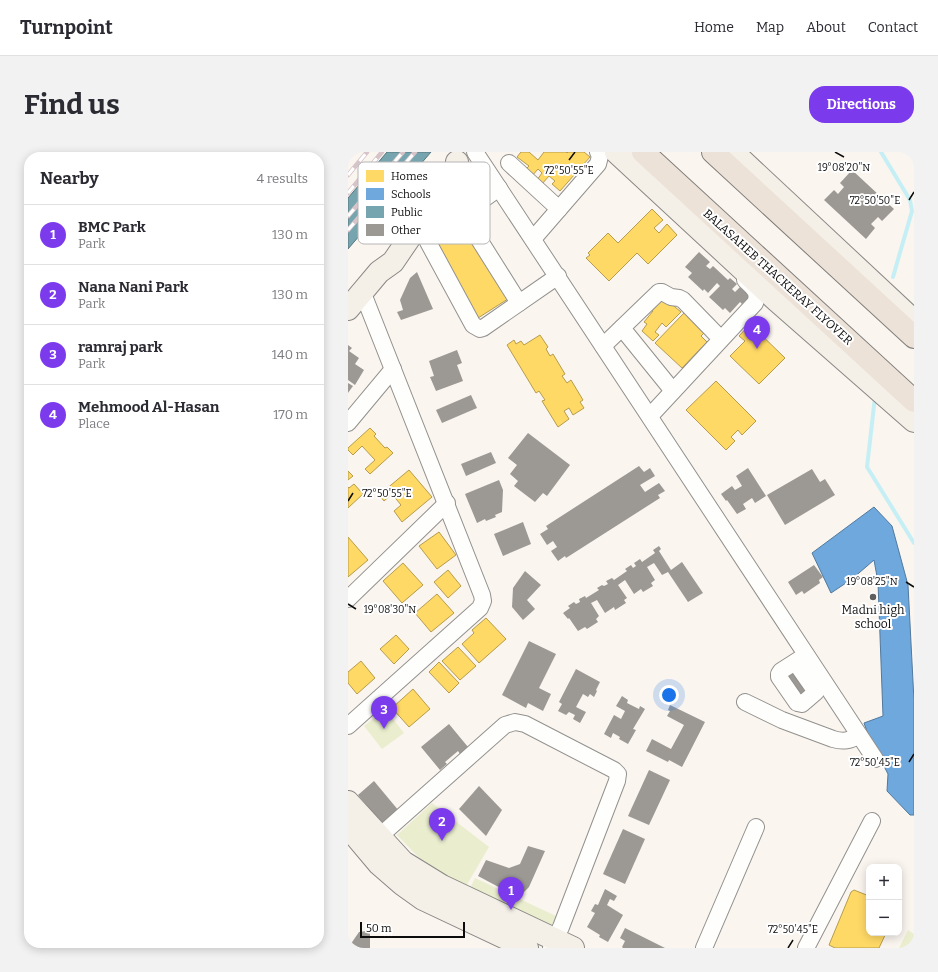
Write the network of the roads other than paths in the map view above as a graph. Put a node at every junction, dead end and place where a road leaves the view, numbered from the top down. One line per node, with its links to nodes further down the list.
1 (598, 152): 10 (street)
2 (616, 152): 29 (street)
3 (643, 152): 27 (main road, BALASAHEB THACKERAY FLYOVER)
4 (713, 152): 22 (main road)
5 (733, 152): 20 (street)
6 (509, 163): 10 (street)
7 (490, 179): 8 (street)
8 (499, 188): 9 (street); 11 (street)
9 (490, 194)
10 (559, 209): 11 (street)
11 (533, 239): 16 (street)
12 (405, 244): 17 (street)
13 (429, 244): 18 (street)
14 (482, 244): 18 (street)
15 (705, 244): 23 (street)
16 (558, 276): 18 (street); 24 (street)
17 (362, 291): 19 (street); 25 (street)
18 (519, 303)
19 (348, 309)
20 (914, 321)
21 (622, 328): 23 (street); 24 (street); 26 (street)
22 (914, 337)
23 (721, 339): 26 (street)
24 (603, 346): 28 (street)
25 (393, 369): 30 (street); 31 (street)
26 (673, 391): 28 (street)
27 (914, 401)
28 (650, 416): 35 (street)
29 (914, 421)
30 (348, 423)
31 (447, 503): 32 (street); 34 (street)
32 (348, 598)
33 (745, 702): 35 (street)
34 (351, 716)
35 (859, 736): 36 (street)
36 (875, 759)
37 (348, 802): 41 (street)
38 (872, 821): 46 (street)
39 (348, 827): 41 (street)
40 (756, 827): 45 (street)
41 (373, 842): 42 (street); 43 (street)
42 (498, 923): 43 (street); 44 (street)
43 (560, 945)
44 (527, 948)
45 (704, 948)
46 (806, 948)

